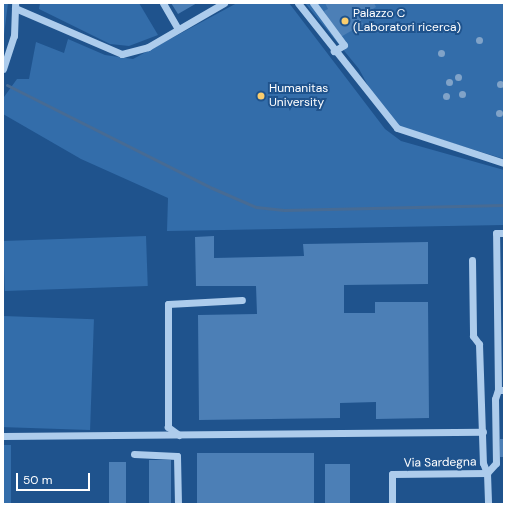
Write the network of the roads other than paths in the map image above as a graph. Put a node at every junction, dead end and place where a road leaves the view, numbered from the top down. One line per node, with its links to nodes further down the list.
1 (163, 3): 6 (street)
2 (224, 3): 6 (street)
3 (298, 3): 7 (street)
4 (313, 3): 7 (street)
5 (15, 6): 6 (street); 8 (street)
6 (178, 29)
7 (334, 51): 9 (street)
8 (3, 69)
9 (504, 163)
10 (504, 233): 13 (street)
11 (472, 260): 16 (street)
12 (504, 276): 13 (street)
13 (498, 285): 15 (street)
14 (242, 300): 17 (street)
15 (501, 390): 20 (street)
16 (482, 432): 17 (street); 20 (street)
17 (180, 435): 18 (street)
18 (3, 436)
19 (134, 454): 21 (street)
20 (487, 473): 22 (street, Via Sardegna); 23 (street, Via Sardegna)
21 (178, 504)
22 (392, 504)
23 (488, 504)

